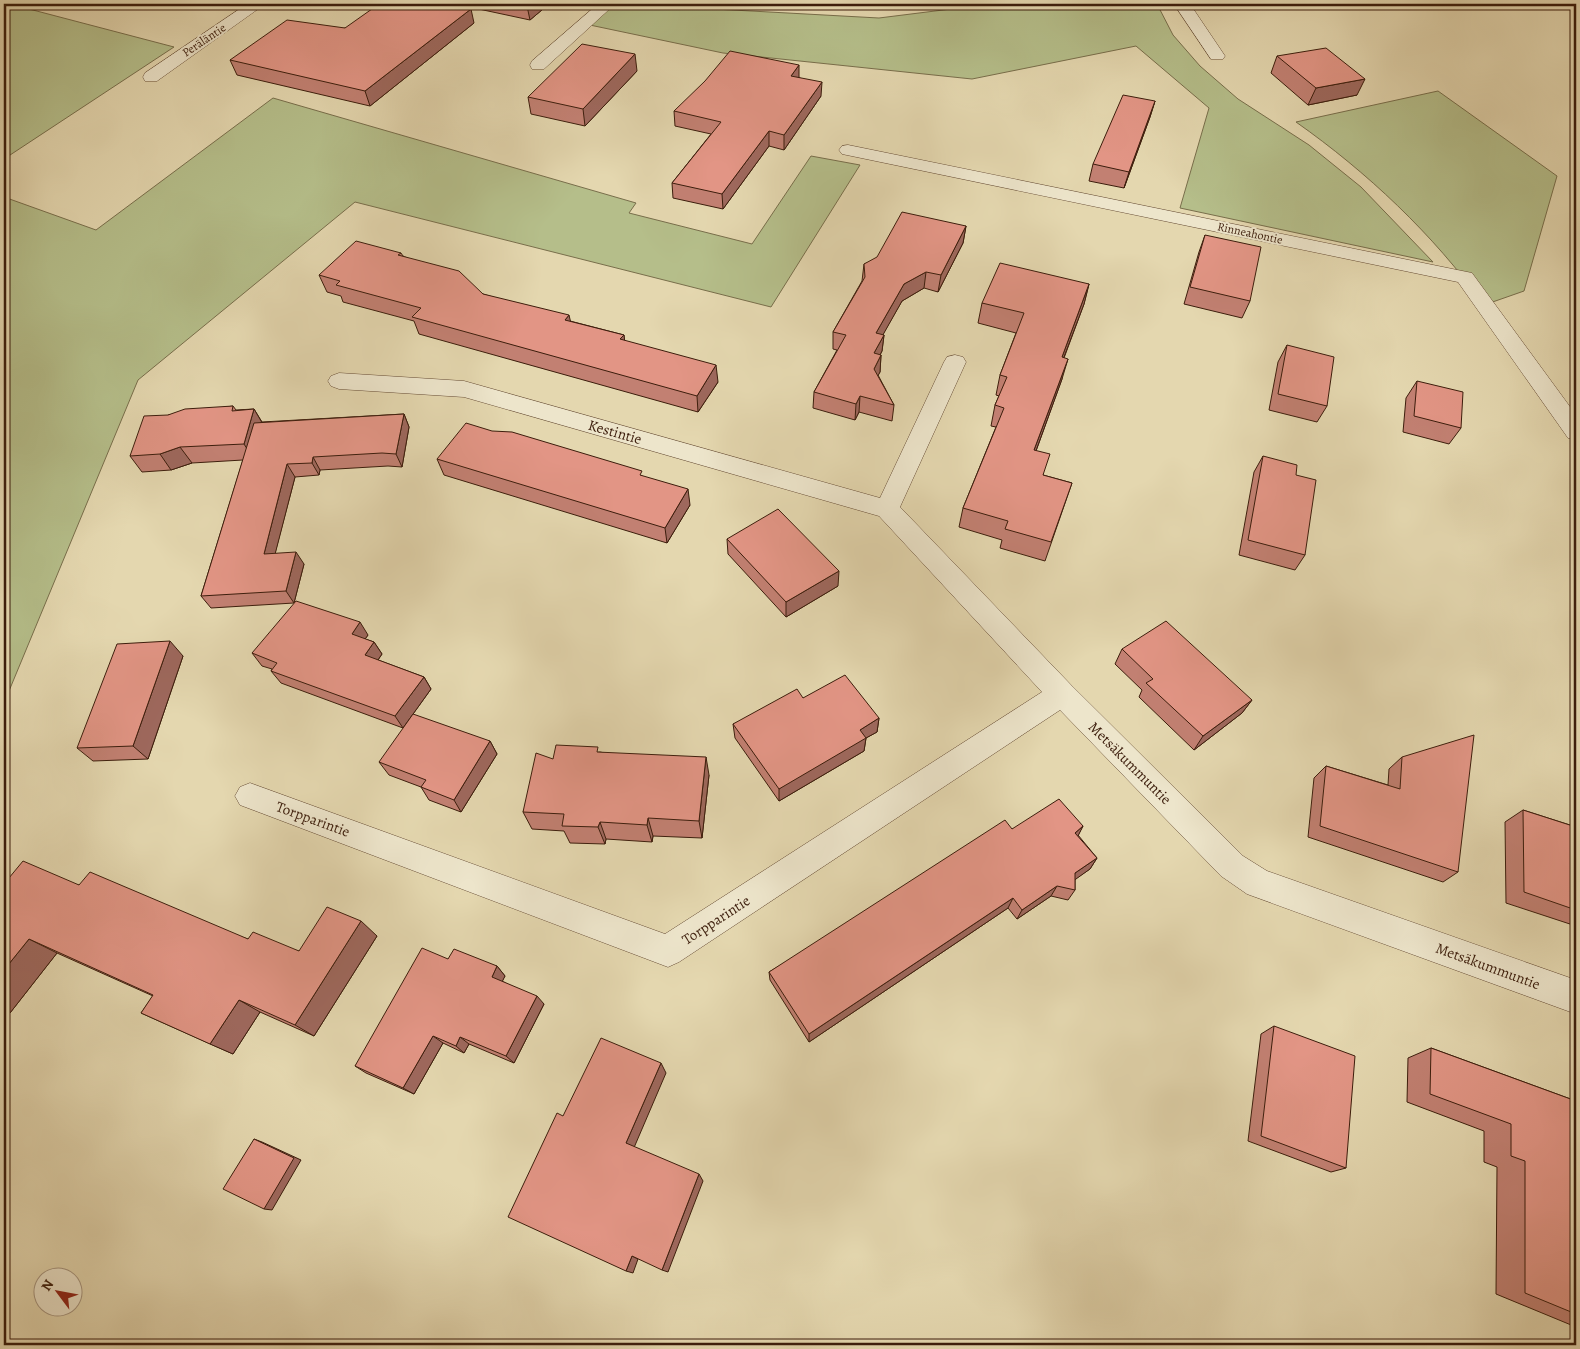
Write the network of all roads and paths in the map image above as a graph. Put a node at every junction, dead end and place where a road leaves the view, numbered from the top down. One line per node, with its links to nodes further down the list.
1 (257, 4): 6 (street, Peräläntie)
2 (607, 4): 5 (street)
3 (1182, 4): 4 (street)
4 (1217, 56)
5 (538, 65)
6 (151, 76)
7 (848, 150): 10 (street, Rinneahontie)
8 (955, 362): 11 (street)
9 (339, 381): 11 (street, Kestintie)
10 (1576, 432)
11 (887, 509): 12 (street, Metsäkummuntie)
12 (1062, 694): 13 (street, Torpparintie); 14 (street, Metsäkummuntie)
13 (250, 796)
14 (1576, 998)

